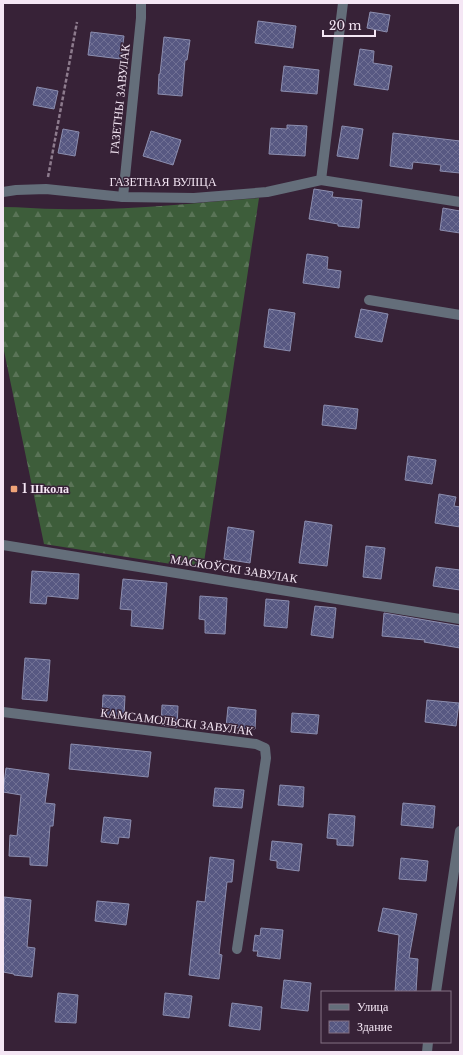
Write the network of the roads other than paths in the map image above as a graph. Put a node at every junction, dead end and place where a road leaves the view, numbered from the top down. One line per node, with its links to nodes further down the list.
1 (141, 3): 5 (street, ГАЗЕТНЫ ЗАВУЛАК)
2 (343, 3): 3 (street)
3 (321, 180): 5 (street, ГАЗЕТНАЯ ВУЛІЦА); 6 (street, ГАЗЕТНАЯ ВУЛІЦА)
4 (3, 192): 5 (street, ГАЗЕТНАЯ ВУЛІЦА)
5 (123, 197)
6 (460, 202)
7 (369, 300): 8 (street)
8 (460, 315)
9 (3, 545): 10 (street, МАСКОЎСКІ ЗАВУЛАК)
10 (460, 619)
11 (3, 712): 14 (street, КАМСАМОЛЬСКІ ЗАВУЛАК)
12 (460, 831): 13 (street)
13 (456, 882): 15 (street)
14 (237, 949)
15 (436, 991)

